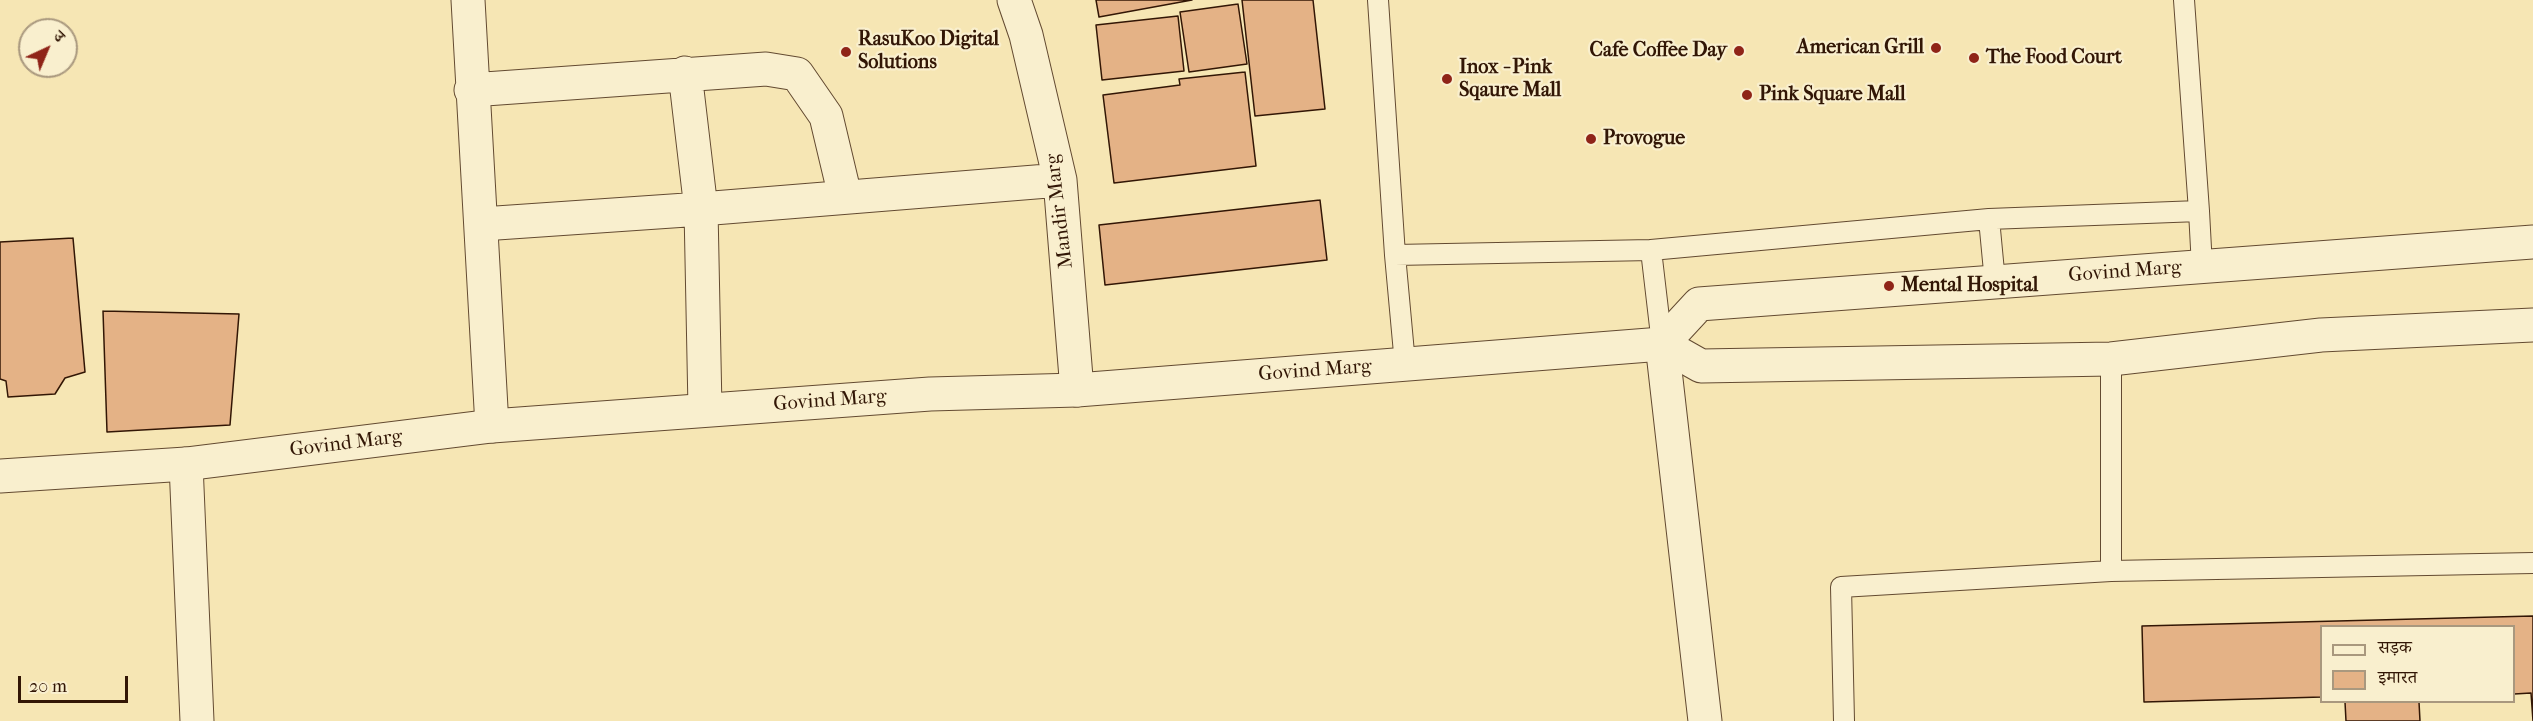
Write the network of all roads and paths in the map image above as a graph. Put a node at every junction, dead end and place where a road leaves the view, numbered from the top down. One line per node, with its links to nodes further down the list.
1 (468, 0): 6 (street)
2 (1014, 0): 7 (street, Mandir Marg)
3 (1378, 0): 15 (lane)
4 (2184, 0): 10 (lane)
5 (685, 73): 6 (street); 8 (street); 9 (street)
6 (471, 90): 12 (street)
7 (1060, 180): 8 (street); 22 (street, Mandir Marg)
8 (845, 196): 9 (street)
9 (701, 210): 12 (street); 23 (street)
10 (2199, 211): 11 (lane); 16 (lane)
11 (1989, 219): 14 (lane); 17 (lane)
12 (482, 224): 24 (street)
13 (2533, 242): 16 (street, Govind Marg)
14 (1651, 250): 15 (lane); 19 (lane)
15 (1395, 255): 21 (lane)
16 (2202, 267): 17 (street, Govind Marg)
17 (1995, 282): 19 (street, Govind Marg)
18 (2533, 325): 20 (street)
19 (1662, 344): 20 (street); 21 (street, Govind Marg); 30 (street)
20 (2111, 358): 28 (lane)
21 (1405, 364): 22 (street, Govind Marg)
22 (1077, 390): 23 (street, Govind Marg)
23 (705, 409): 24 (street, Govind Marg)
24 (492, 426): 25 (street, Govind Marg)
25 (186, 465): 26 (street, Govind Marg); 29 (street)
26 (0, 476)
27 (2533, 563): 28 (lane)
28 (2111, 571): 31 (lane)
29 (197, 721)
30 (1705, 721)
31 (1844, 721)

